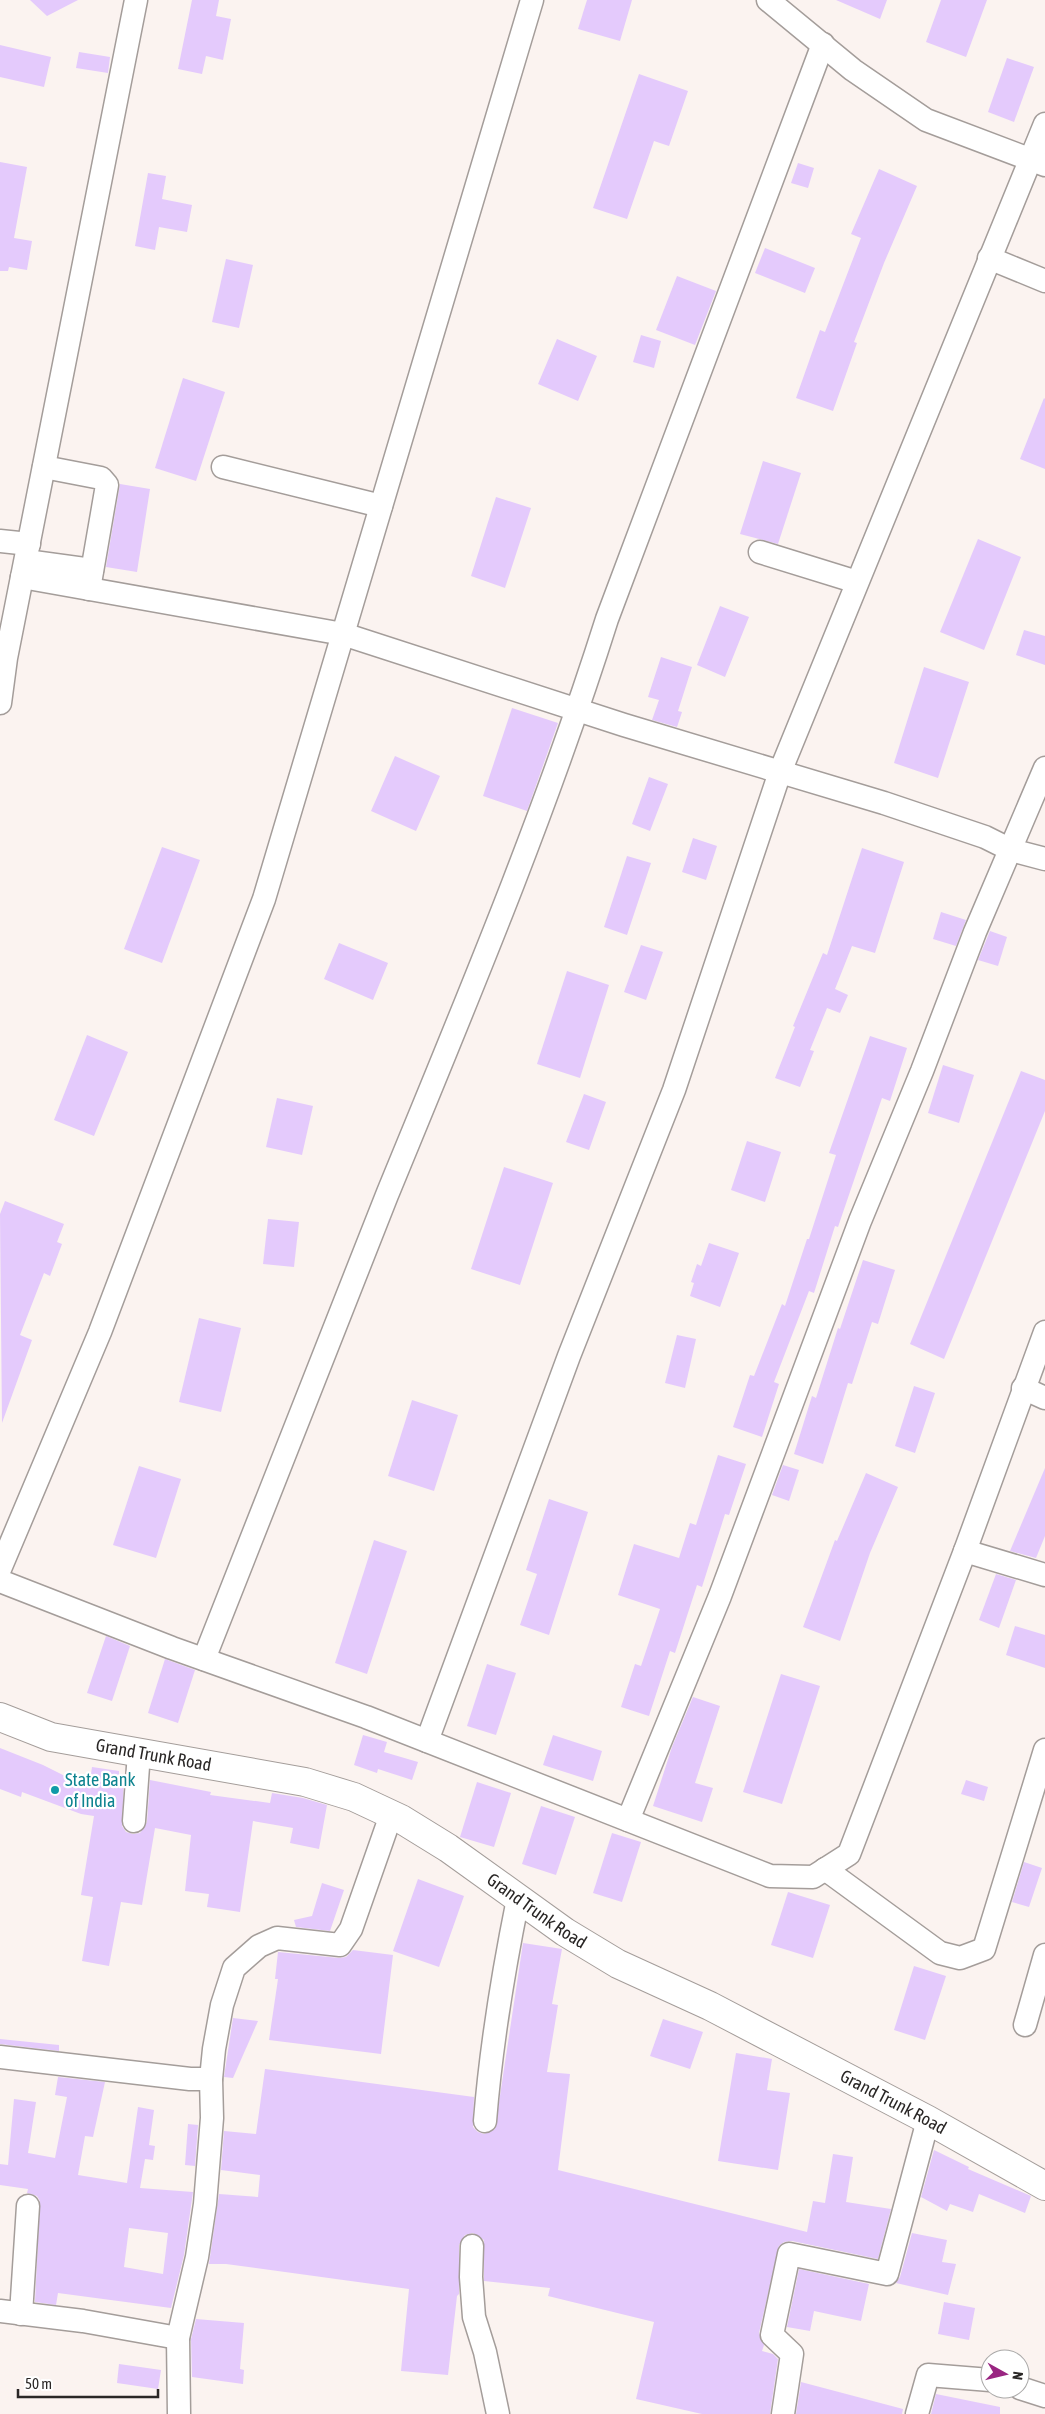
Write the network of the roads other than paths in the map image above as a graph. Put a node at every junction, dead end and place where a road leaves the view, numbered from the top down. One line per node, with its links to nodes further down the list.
1 (136, 0): 9 (street)
2 (532, 0): 11 (street)
3 (768, 0): 4 (street)
4 (823, 44): 6 (street); 20 (street)
5 (1045, 124): 6 (street)
6 (1038, 162): 7 (street)
7 (989, 258): 8 (street); 16 (street)
8 (1045, 281)
9 (44, 467): 14 (street); 15 (street)
10 (224, 467): 11 (street)
11 (381, 506): 18 (street)
12 (0, 541): 14 (street)
13 (760, 552): 16 (street)
14 (26, 561): 15 (street); 17 (street)
15 (91, 579): 18 (street)
16 (857, 582): 22 (street)
17 (8, 610): 19 (street)
18 (343, 634): 20 (street); 29 (street)
19 (0, 703)
20 (578, 711): 22 (street); 32 (street)
21 (1045, 768): 23 (street)
22 (780, 772): 23 (street); 34 (street)
23 (1010, 850): 24 (street); 38 (street)
24 (1045, 860)
25 (1045, 1332): 26 (street)
26 (1023, 1388): 27 (street); 28 (street)
27 (1045, 1398)
28 (965, 1551): 30 (street); 40 (street)
29 (0, 1569)
30 (1045, 1575)
31 (0, 1581): 32 (street)
32 (204, 1659): 34 (street)
33 (0, 1717): 36 (main road, Grand Trunk Road)
34 (427, 1740): 38 (street)
35 (1045, 1750): 40 (street)
36 (140, 1753): 37 (main road, Grand Trunk Road); 39 (street)
37 (392, 1815): 41 (main road, Grand Trunk Road); 45 (street)
38 (628, 1820): 40 (street)
39 (134, 1821)
40 (825, 1870)
41 (518, 1899): 46 (street); 47 (main road, Grand Trunk Road)
42 (1045, 1955): 43 (street)
43 (1025, 2025)
44 (0, 2057): 45 (street)
45 (211, 2079): 52 (street)
46 (485, 2120)
47 (928, 2120): 48 (main road, Grand Trunk Road); 58 (street)
48 (1045, 2186)
49 (28, 2206): 51 (street)
50 (472, 2246): 57 (street)
51 (10, 2312): 52 (street)
52 (178, 2338): 56 (street)
53 (980, 2379): 59 (street)
54 (1030, 2391): 55 (street)
55 (1045, 2396)
56 (179, 2414)
57 (498, 2414)
58 (783, 2414)
59 (917, 2414)

